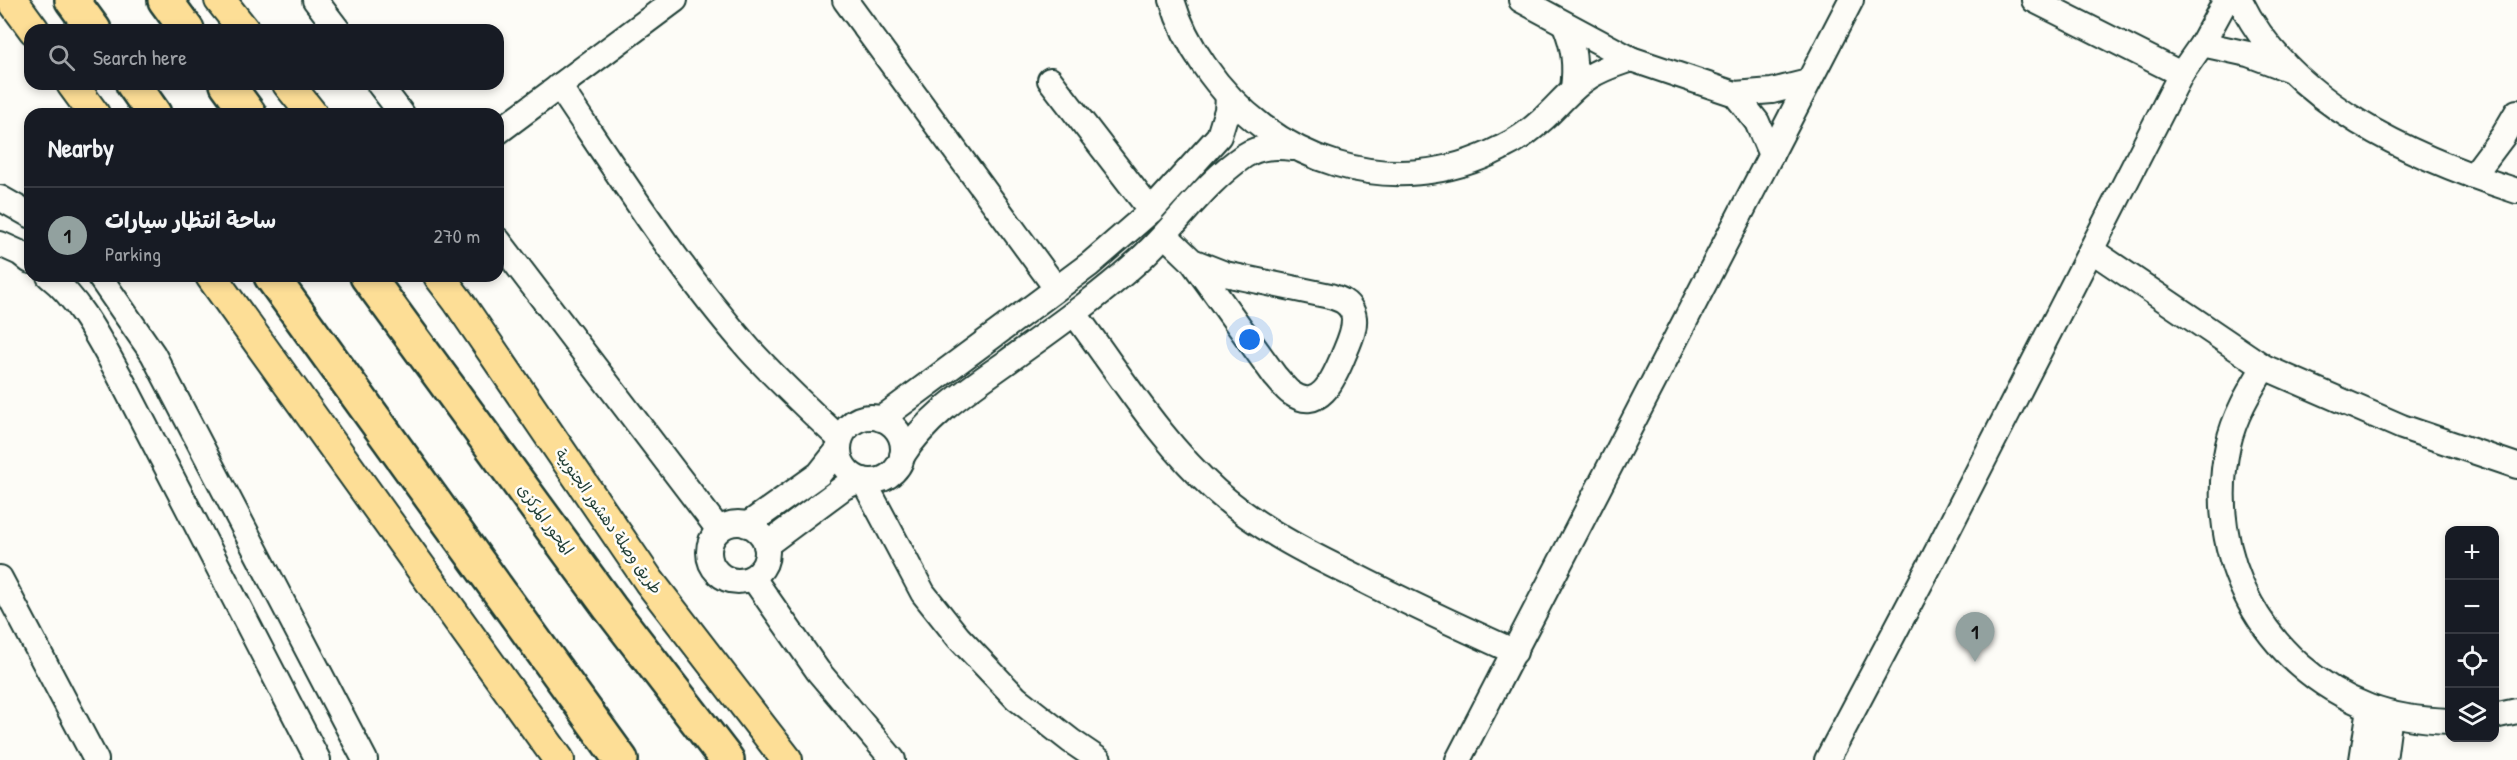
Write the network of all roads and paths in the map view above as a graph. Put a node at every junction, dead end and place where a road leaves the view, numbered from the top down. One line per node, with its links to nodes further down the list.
1 (12, 0): 14 (main road)
2 (72, 0): 15 (highway)
3 (165, 0): 16 (highway)
4 (220, 0): 17 (main road)
5 (315, 0): 18 (street)
6 (675, 0): 26 (street)
7 (845, 0): 61 (street)
8 (1172, 0): 34 (street)
9 (1521, 0): 19 (street)
10 (1851, 0): 25 (street)
11 (2034, 0): 23 (street)
12 (2226, 0): 20 (street)
13 (2240, 0): 22 (street)
14 (30, 24)
15 (90, 24)
16 (183, 24)
17 (239, 24)
18 (333, 24)
19 (1564, 25): 21 (street); 27 (street)
20 (2202, 44): 22 (street); 23 (street)
21 (1631, 59): 27 (street); 33 (street)
22 (2293, 71): 44 (street)
23 (2181, 75): 52 (street)
24 (1050, 80): 47 (street)
25 (1808, 82): 33 (street); 43 (street)
26 (558, 86): 41 (street); 65 (street)
27 (1573, 89): 42 (street)
28 (76, 90): 35 (main road)
29 (137, 90): 36 (highway)
30 (231, 90): 37 (highway)
31 (293, 90): 38 (main road)
32 (384, 90): 39 (street)
33 (1735, 94): 43 (street)
34 (1228, 97): 42 (street); 47 (street)
35 (90, 108)
36 (150, 108)
37 (245, 108)
38 (307, 108)
39 (397, 108)
40 (2517, 112): 44 (street)
41 (504, 127)
42 (1294, 148): 49 (street)
43 (1771, 154): 74 (street)
44 (2473, 176): 45 (street)
45 (2517, 190)
46 (0, 198): 48 (street)
47 (1151, 211): 61 (street)
48 (24, 212)
49 (1165, 235): 54 (street); 62 (street)
50 (0, 244): 53 (street)
51 (504, 248): 70 (street)
52 (2091, 250): 63 (street); 89 (street)
53 (24, 256)
54 (1192, 261): 54 (street)
55 (56, 282): 80 (street)
56 (103, 282): 81 (street)
57 (215, 282): 82 (main road)
58 (275, 282): 83 (highway)
59 (372, 282): 84 (highway, المحور المركزى)
60 (444, 282): 85 (main road, طريق وصلة دهشور الجنوبية)
61 (1056, 288): 64 (street)
62 (1074, 313): 66 (street); 74 (street)
63 (2264, 366): 67 (street); 75 (street)
64 (881, 419): 65 (street); 66 (street)
65 (839, 444): 68 (street); 69 (street)
66 (902, 456): 68 (street)
67 (2517, 466)
68 (862, 480): 71 (street); 87 (street)
69 (747, 525): 70 (street); 71 (street)
70 (719, 530): 73 (street)
71 (766, 545): 73 (street)
72 (0, 578): 79 (street)
73 (753, 578): 86 (street)
74 (1515, 652): 88 (street)
75 (2380, 711): 78 (street); 90 (street); 91 (street)
76 (2517, 711): 77 (street)
77 (2499, 715)
78 (2445, 721)
79 (96, 760)
80 (318, 760)
81 (365, 760)
82 (559, 760)
83 (621, 760)
84 (727, 760)
85 (787, 760)
86 (893, 760)
87 (1099, 760)
88 (1458, 760)
89 (1827, 760)
90 (2362, 760)
91 (2384, 760)

